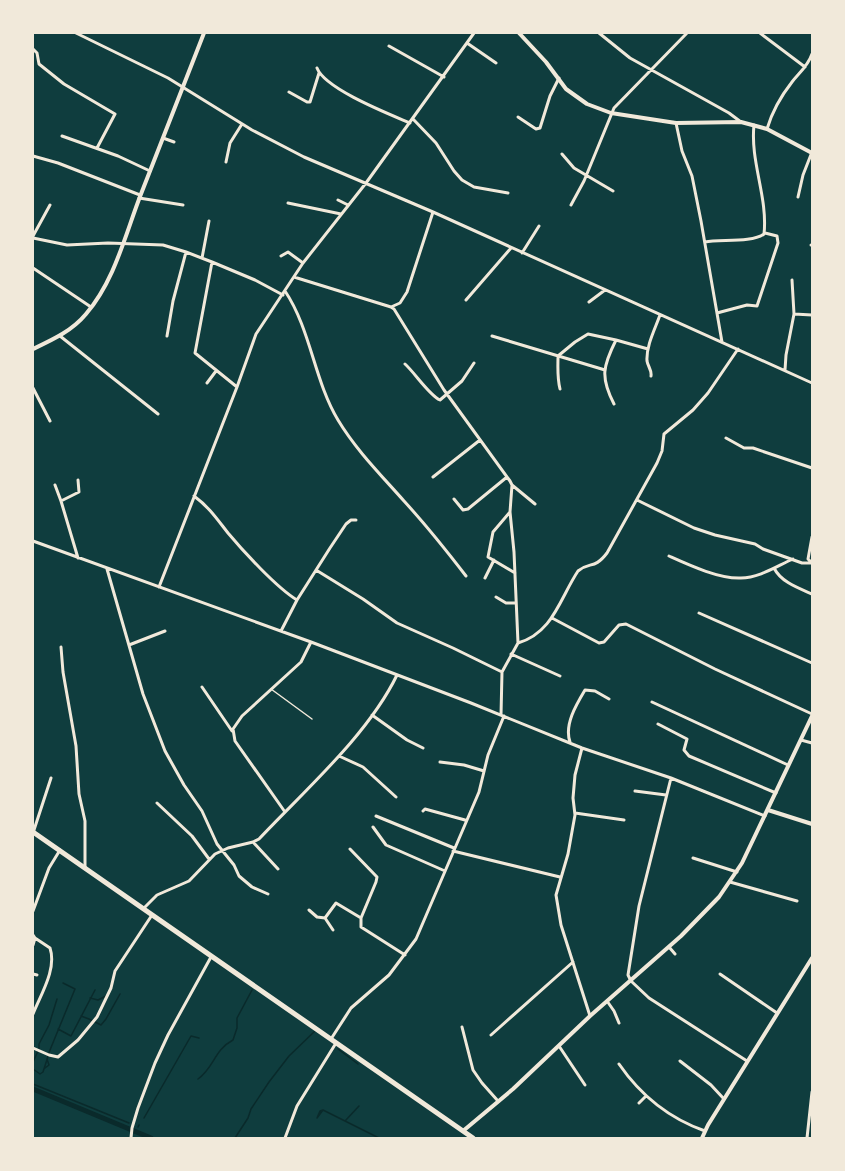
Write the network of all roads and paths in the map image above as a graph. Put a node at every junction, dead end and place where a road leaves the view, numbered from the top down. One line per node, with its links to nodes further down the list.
1 (76, 33): 19 (street)
2 (204, 33): 19 (street)
3 (474, 33): 8 (street)
4 (519, 33): 18 (street)
5 (599, 33): 15 (street)
6 (687, 33): 15 (street)
7 (760, 33): 13 (street)
8 (467, 43): 12 (street); 17 (street)
9 (389, 46): 17 (street)
10 (33, 49): 33 (street)
11 (812, 54): 13 (street)
12 (496, 63)
13 (805, 67): 29 (street)
14 (317, 68): 16 (street)
15 (650, 69): 21 (street); 25 (street)
16 (319, 73): 20 (street); 24 (street)
17 (444, 77): 23 (street)
18 (559, 78): 21 (street); 22 (street)
19 (182, 87): 27 (street); 31 (street)
20 (289, 92)
21 (611, 113): 26 (street); 39 (street)
22 (518, 117)
23 (412, 119): 24 (street); 42 (street)
24 (410, 122): 40 (street)
25 (741, 122): 26 (street); 28 (street)
26 (676, 123): 57 (street)
27 (242, 124): 37 (street); 40 (street)
28 (754, 126): 29 (street); 55 (street)
29 (767, 129): 34 (street)
30 (62, 136): 33 (street)
31 (163, 138): 32 (street); 38 (street)
32 (174, 142)
33 (97, 148): 38 (street)
34 (812, 152): 44 (street)
35 (562, 154): 39 (street)
36 (33, 156): 43 (street)
37 (226, 162)
38 (150, 171): 43 (street)
39 (587, 175): 41 (street); 50 (street)
40 (366, 183): 49 (street); 51 (street)
41 (613, 191)
42 (508, 194)
43 (140, 197): 48 (street); 58 (street)
44 (798, 197)
45 (338, 200): 49 (street)
46 (288, 203): 52 (street)
47 (50, 205): 56 (street)
48 (183, 205)
49 (348, 205): 52 (street)
50 (571, 206)
51 (433, 212): 59 (street); 74 (street)
52 (341, 214): 65 (street)
53 (209, 221): 63 (street)
54 (539, 226): 61 (street)
55 (764, 233): 57 (street); 76 (street)
56 (33, 237): 58 (street)
57 (705, 242): 76 (street)
58 (124, 243): 60 (street); 75 (street)
59 (511, 248): 61 (street); 72 (street)
60 (186, 252): 63 (street); 81 (street)
61 (522, 252): 69 (street)
62 (281, 256): 65 (street)
63 (202, 258): 64 (street)
64 (212, 262): 71 (street); 93 (street)
65 (303, 263): 67 (street)
66 (33, 268): 75 (street)
67 (294, 277): 70 (street); 74 (street)
68 (792, 280): 77 (street)
69 (605, 290): 73 (street); 78 (street)
70 (285, 291): 71 (street); 130 (street)
71 (283, 294): 97 (street)
72 (466, 300)
73 (589, 302)
74 (391, 306): 100 (street)
75 (91, 307): 80 (street)
76 (717, 313): 84 (street)
77 (794, 314): 79 (street); 92 (street)
78 (660, 315): 84 (street); 86 (street)
79 (812, 315)
80 (60, 336): 85 (street); 102 (street)
81 (167, 336)
82 (492, 336): 88 (street)
83 (616, 340): 86 (street); 88 (street); 91 (street)
84 (722, 342): 87 (street)
85 (33, 348)
86 (648, 349): 94 (street)
87 (738, 349): 92 (street); 114 (street)
88 (558, 356): 91 (street); 99 (street)
89 (474, 363): 100 (street)
90 (405, 364): 100 (street)
91 (605, 370): 101 (street)
92 (785, 370): 96 (street)
93 (216, 371): 95 (street); 97 (street)
94 (651, 376)
95 (207, 383)
96 (812, 383)
97 (237, 387): 112 (street)
98 (33, 388): 103 (street)
99 (560, 389)
100 (448, 394): 105 (street)
101 (614, 404)
102 (158, 414)
103 (50, 421)
104 (726, 438): 106 (street)
105 (480, 440): 107 (street); 108 (street)
106 (812, 468)
107 (433, 477)
108 (508, 477): 111 (street); 113 (street)
109 (78, 480): 115 (street)
110 (55, 485): 115 (street)
111 (512, 485): 116 (street); 117 (street)
112 (194, 496): 132 (street); 135 (street)
113 (454, 499)
114 (637, 500): 123 (street); 138 (street)
115 (60, 501): 122 (street)
116 (535, 504)
117 (510, 512): 124 (street); 129 (street)
118 (356, 520): 128 (street)
119 (812, 537): 125 (street)
120 (33, 541): 122 (street)
121 (669, 556): 127 (street)
122 (78, 558): 126 (street)
123 (793, 559): 125 (street); 127 (street)
124 (494, 560): 129 (street); 131 (street)
125 (812, 563)
126 (107, 568): 132 (street); 143 (street)
127 (774, 568): 133 (street)
128 (316, 570): 135 (street); 147 (street)
129 (515, 573): 136 (street)
130 (466, 576)
131 (485, 578)
132 (159, 587): 140 (street)
133 (812, 594)
134 (496, 598): 136 (street)
135 (297, 600): 140 (street)
136 (516, 603): 142 (street)
137 (699, 613): 146 (street)
138 (552, 618): 142 (street); 156 (street)
139 (164, 631): 143 (street)
140 (282, 631): 141 (street)
141 (312, 642): 148 (street); 151 (street)
142 (518, 643): 145 (street)
143 (129, 645): 191 (street)
144 (61, 647): 194 (street)
145 (511, 654): 147 (street); 149 (street)
146 (812, 663)
147 (502, 672): 155 (street)
148 (397, 675): 154 (street); 155 (street)
149 (560, 676)
150 (202, 687): 159 (street)
151 (271, 689): 157 (lane); 159 (street)
152 (609, 699): 161 (street)
153 (652, 702): 167 (street)
154 (372, 715): 163 (street); 165 (street)
155 (502, 715): 161 (street); 168 (street)
156 (812, 715): 160 (street)
157 (312, 718)
158 (658, 724): 172 (street)
159 (232, 731): 178 (street)
160 (801, 740): 162 (street); 167 (street)
161 (570, 742): 164 (street)
162 (812, 743)
163 (423, 748)
164 (582, 748): 170 (street); 179 (street)
165 (339, 756): 174 (street); 178 (street)
166 (440, 762): 168 (street)
167 (788, 765): 172 (street)
168 (484, 772): 182 (street)
169 (51, 778): 186 (street)
170 (671, 778): 173 (street); 181 (street)
171 (635, 790): 173 (street)
172 (776, 793): 176 (street)
173 (666, 795): 218 (street)
174 (396, 797)
175 (157, 803): 193 (street)
176 (768, 810): 181 (street); 184 (street)
177 (423, 811): 182 (street)
178 (285, 812): 187 (street)
179 (575, 814): 183 (street); 198 (street)
180 (376, 816): 189 (street)
181 (765, 816): 197 (street)
182 (466, 820): 189 (street)
183 (624, 820)
184 (812, 824)
185 (374, 827): 196 (street)
186 (33, 833): 190 (main road)
187 (253, 842): 191 (street); 195 (street)
188 (350, 849): 207 (street)
189 (453, 849): 196 (street); 198 (street)
190 (60, 850): 194 (main road); 204 (street)
191 (222, 850): 193 (street); 200 (street)
192 (693, 858): 197 (street)
193 (209, 859): 202 (street)
194 (85, 868): 202 (main road)
195 (278, 869)
196 (445, 870): 213 (street)
197 (737, 872): 199 (street)
198 (560, 877): 216 (street)
199 (730, 882): 201 (street); 211 (street)
200 (268, 894)
201 (797, 901)
202 (143, 909): 205 (main road)
203 (309, 910): 206 (street)
204 (33, 911)
205 (152, 915): 214 (main road); 229 (street)
206 (325, 918): 207 (street); 208 (street)
207 (360, 918): 213 (street)
208 (333, 930)
209 (34, 937): 210 (street); 221 (street)
210 (33, 945)
211 (669, 946): 212 (street); 218 (street)
212 (675, 954)
213 (405, 955): 226 (street)
214 (211, 957): 226 (main road); 241 (street)
215 (812, 958): 220 (street)
216 (573, 962): 222 (street); 225 (street)
217 (720, 974): 220 (street)
218 (631, 981): 219 (street); 231 (street)
219 (607, 1001): 222 (street); 223 (street)
220 (777, 1013): 231 (street)
221 (33, 1014)
222 (590, 1016): 228 (street)
223 (619, 1023)
224 (462, 1027): 237 (street)
225 (491, 1035)
226 (330, 1039): 227 (main road)
227 (336, 1043): 239 (main road); 242 (street)
228 (559, 1046): 233 (street); 237 (street)
229 (33, 1048)
230 (680, 1060): 236 (street)
231 (747, 1061): 236 (street)
232 (619, 1064): 235 (street)
233 (585, 1086)
234 (812, 1092): 245 (street)
235 (646, 1096): 238 (street); 240 (street)
236 (724, 1099): 240 (street)
237 (498, 1101): 239 (street)
238 (639, 1103)
239 (463, 1131): 243 (main road)
240 (705, 1131): 244 (street)
241 (131, 1138)
242 (285, 1138)
243 (473, 1138)
244 (702, 1138)
245 (807, 1138)

